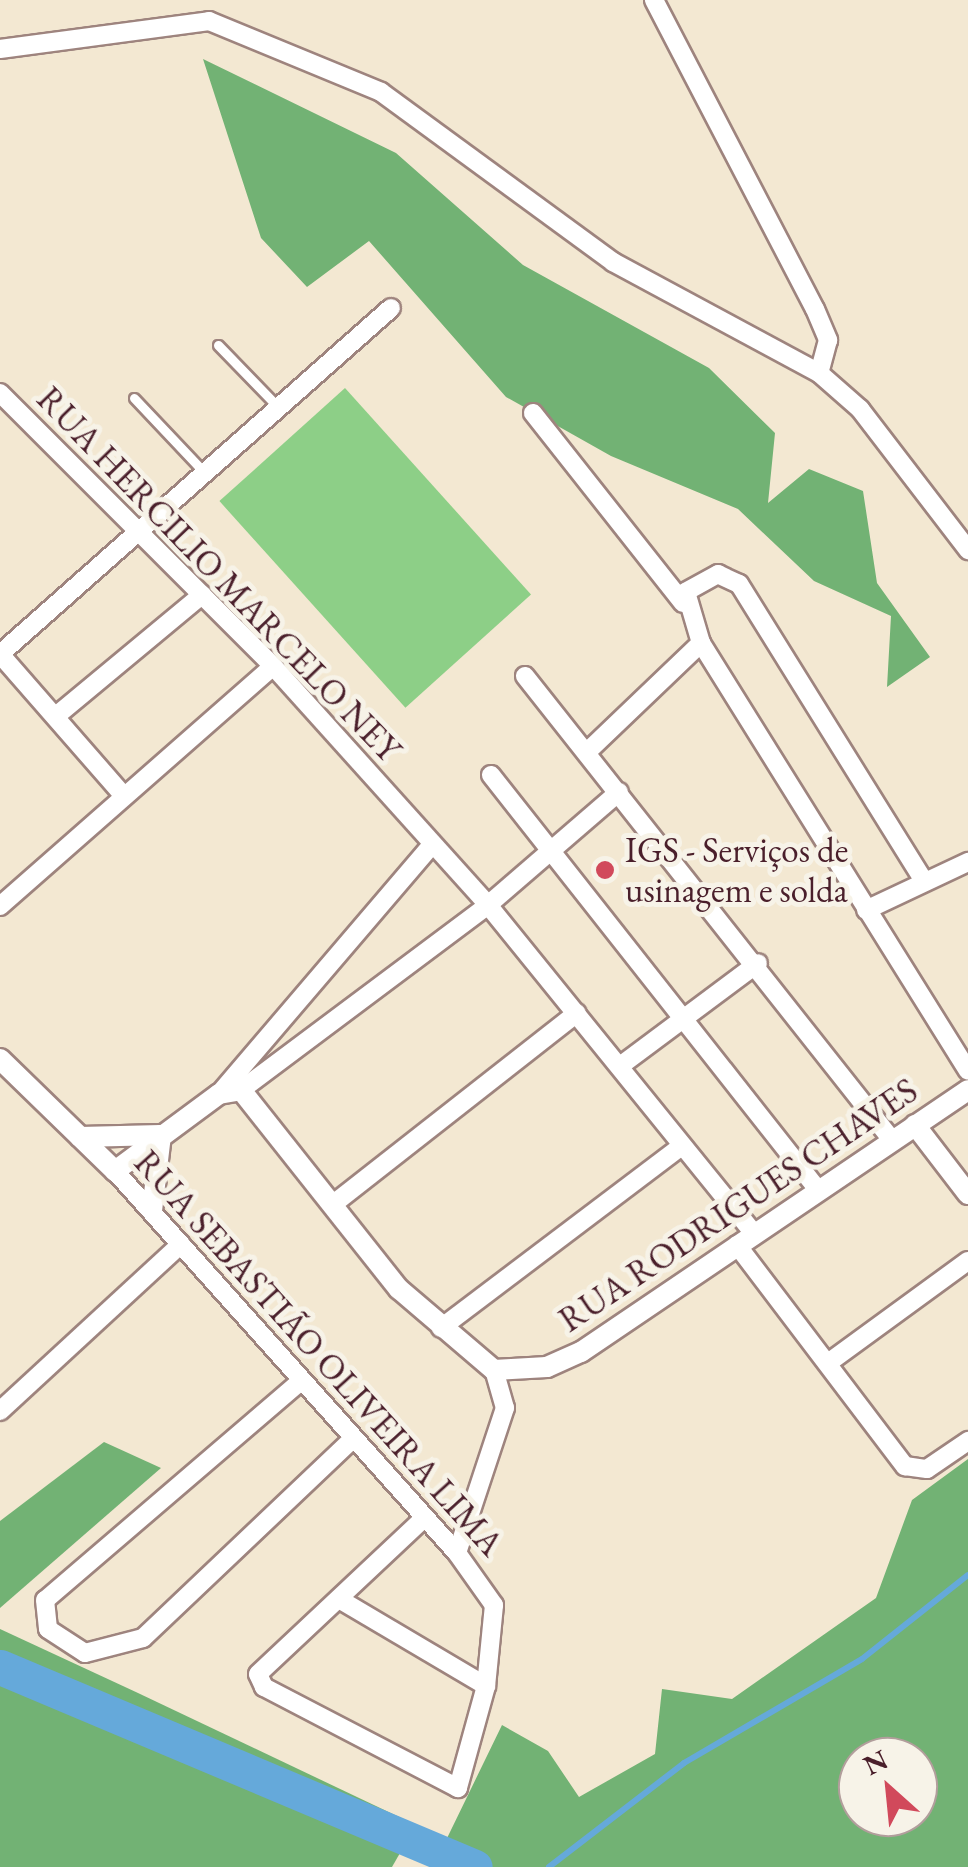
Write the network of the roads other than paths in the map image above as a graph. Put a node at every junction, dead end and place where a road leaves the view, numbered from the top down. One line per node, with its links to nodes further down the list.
1 (654, 0): 5 (street)
2 (0, 50): 5 (street)
3 (391, 308): 8 (street)
4 (218, 345): 8 (lane)
5 (819, 373): 14 (street)
6 (0, 392): 9 (street, RUA HERCILIO MARCELO NEY)
7 (134, 398): 12 (lane)
8 (282, 410): 12 (street)
9 (16, 411): 11 (street); 13 (street, RUA HERCILIO MARCELO NEY)
10 (534, 414): 16 (street)
11 (0, 425)
12 (207, 475): 13 (street)
13 (138, 532): 15 (street, RUA HERCILIO MARCELO NEY); 18 (street)
14 (968, 550)
15 (202, 595): 19 (street, RUA HERCILIO MARCELO NEY); 21 (street)
16 (682, 603): 17 (street); 29 (street)
17 (701, 643): 22 (street); 32 (street)
18 (0, 654): 21 (street)
19 (273, 666): 25 (street); 26 (street, RUA HERCILIO MARCELO NEY)
20 (525, 676): 22 (street)
21 (56, 716): 25 (street)
22 (587, 752): 24 (street)
23 (491, 775): 27 (street)
24 (619, 792): 27 (street); 33 (street)
25 (122, 794): 31 (street)
26 (432, 845): 30 (street, RUA HERCILIO MARCELO NEY); 41 (street)
27 (552, 848): 30 (street); 35 (street)
28 (968, 862): 29 (street)
29 (924, 881): 32 (street)
30 (488, 905): 34 (street, RUA HERCILIO MARCELO NEY); 39 (street)
31 (0, 906)
32 (866, 910): 38 (street)
33 (758, 963): 35 (street); 45 (street)
34 (577, 1012): 37 (street, RUA HERCILIO MARCELO NEY); 50 (street)
35 (688, 1014): 37 (street); 48 (street)
36 (0, 1059): 44 (street, RUA SEBASTIÃO OLIVEIRA LIMA)
37 (620, 1066): 46 (street, RUA HERCILIO MARCELO NEY)
38 (968, 1072)
39 (241, 1090): 41 (street); 50 (street)
40 (968, 1090): 42 (street, RUA RODRIGUES CHAVES)
41 (219, 1094): 43 (street)
42 (915, 1125): 45 (street, RUA RODRIGUES CHAVES); 49 (street)
43 (161, 1134): 44 (street); 47 (street); 51 (street)
44 (80, 1137): 47 (street, RUA SEBASTIÃO OLIVEIRA LIMA)
45 (892, 1140): 48 (street, RUA RODRIGUES CHAVES)
46 (682, 1146): 52 (street, RUA HERCILIO MARCELO NEY); 55 (street)
47 (115, 1171): 51 (street, RUA SEBASTIÃO OLIVEIRA LIMA)
48 (819, 1191): 52 (street, RUA RODRIGUES CHAVES)
49 (968, 1194)
50 (332, 1205): 55 (street)
51 (152, 1210): 53 (street, RUA SEBASTIÃO OLIVEIRA LIMA)
52 (745, 1240): 56 (street, RUA HERCILIO MARCELO NEY); 57 (street, RUA RODRIGUES CHAVES)
53 (181, 1244): 58 (street, RUA SEBASTIÃO OLIVEIRA LIMA); 59 (street)
54 (968, 1261): 56 (street)
55 (441, 1328): 57 (street)
56 (828, 1363): 61 (street, RUA HERCILIO MARCELO NEY)
57 (494, 1370): 63 (street)
58 (302, 1380): 60 (street, RUA SEBASTIÃO OLIVEIRA LIMA); 60 (street)
59 (0, 1411)
60 (353, 1440): 62 (street, RUA SEBASTIÃO OLIVEIRA LIMA)
61 (968, 1441)
62 (425, 1517): 63 (street, RUA SEBASTIÃO OLIVEIRA LIMA); 64 (street)
63 (457, 1552): 65 (street, RUA SEBASTIÃO OLIVEIRA LIMA)
64 (338, 1599): 65 (street); 65 (street, RUA SEBASTIÃO OLIVEIRA LIMA)
65 (486, 1686)

